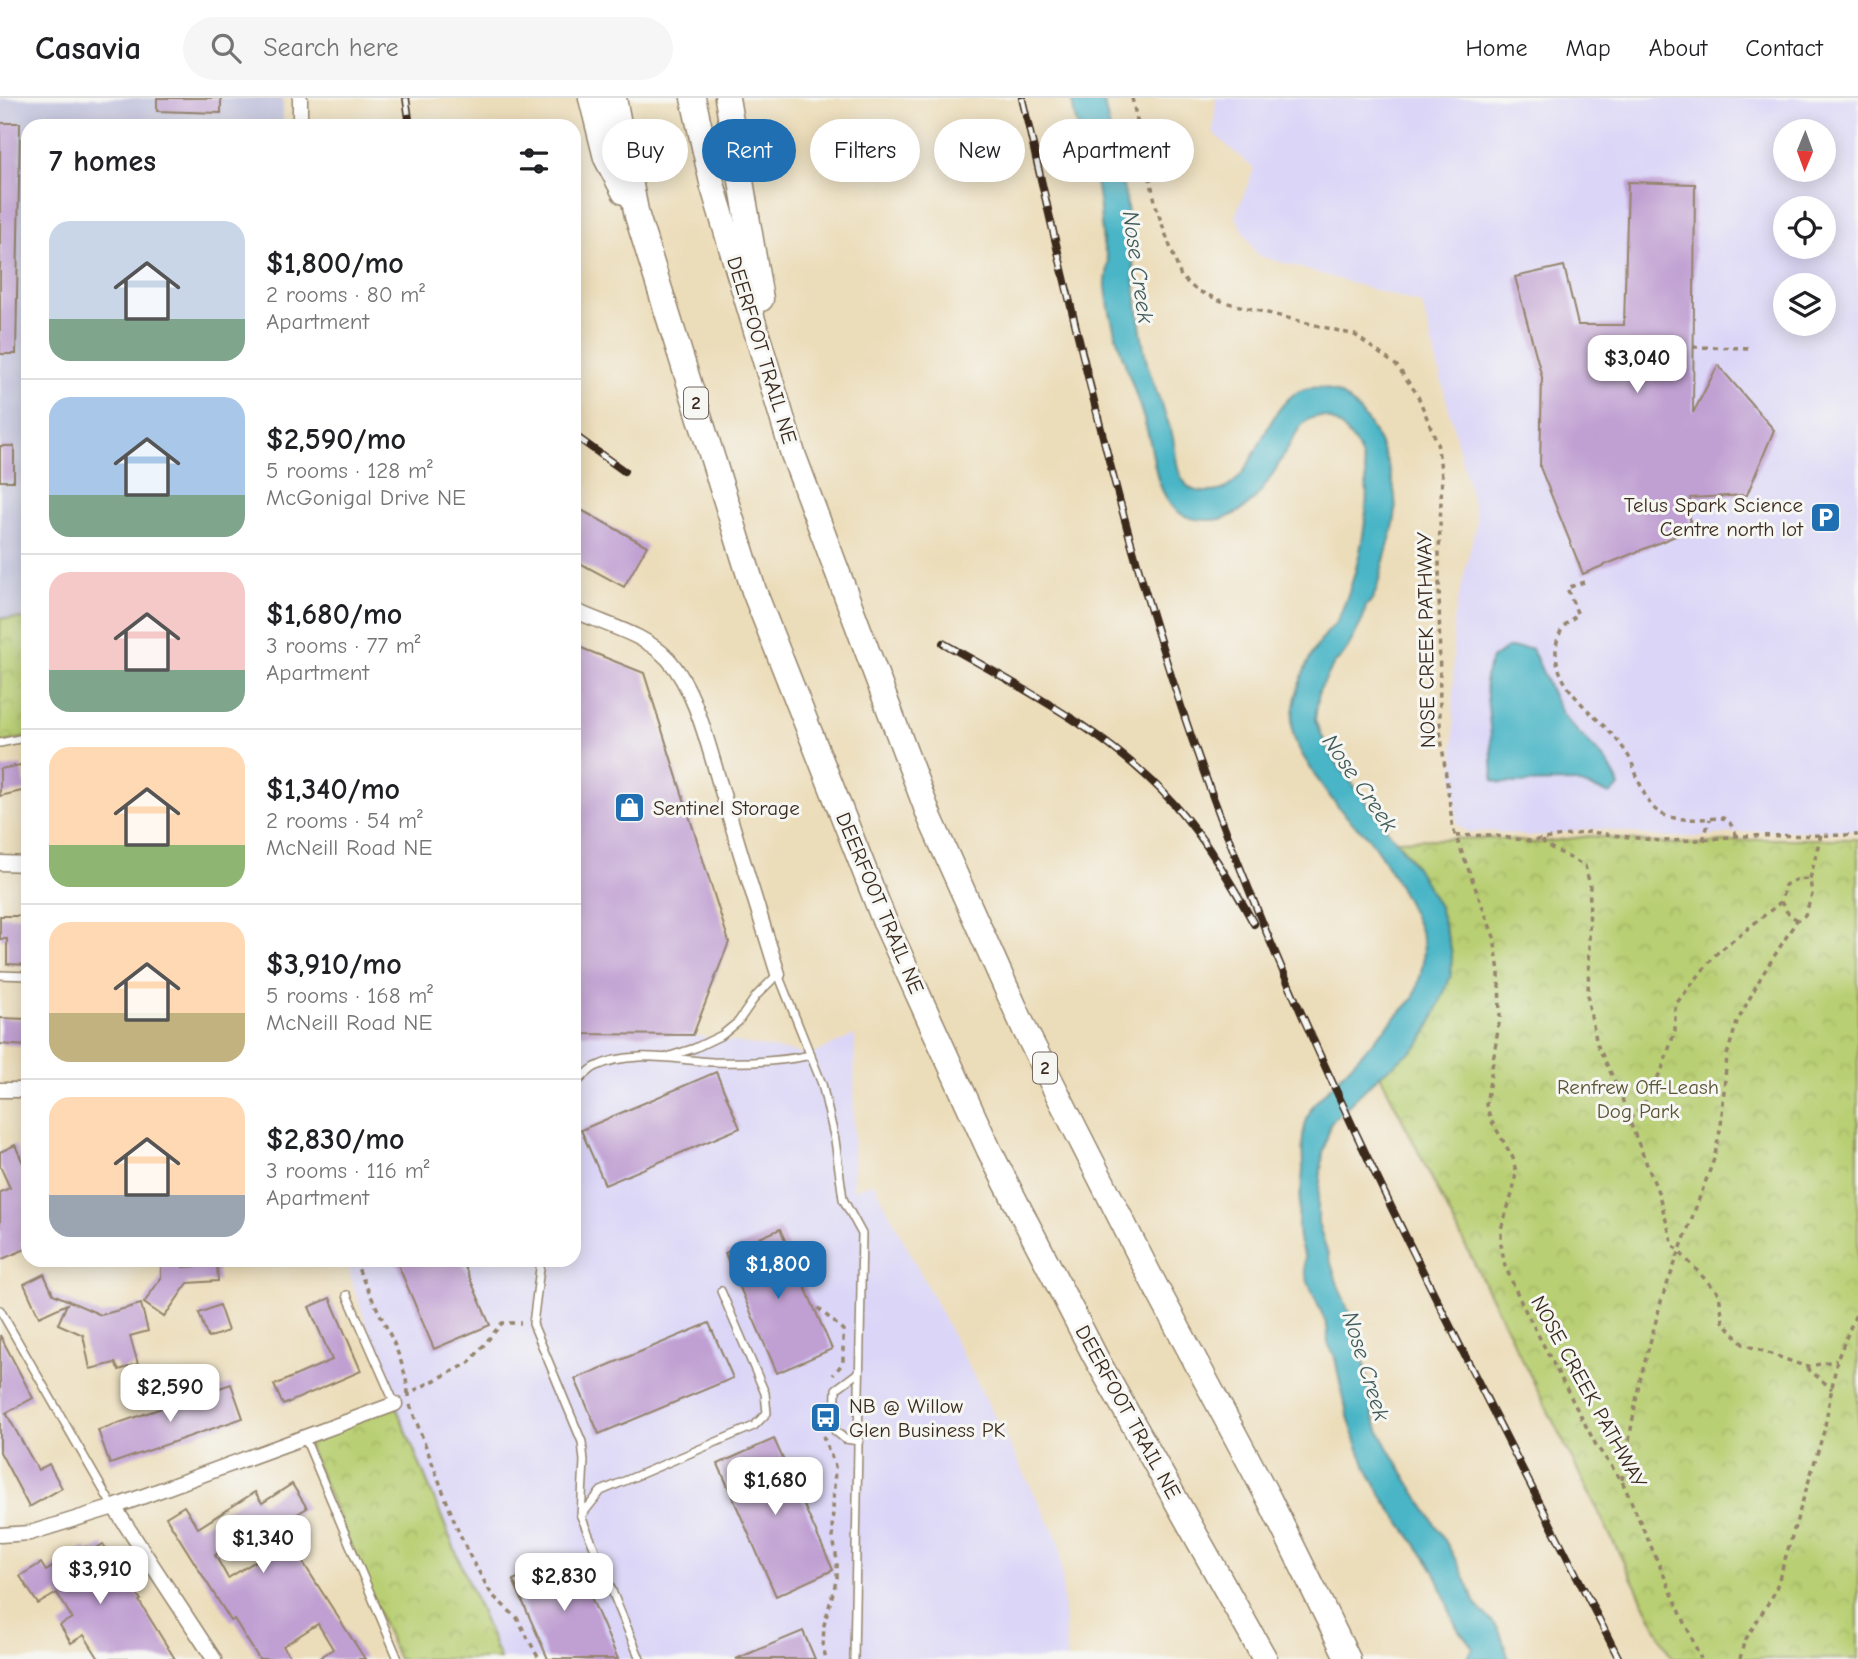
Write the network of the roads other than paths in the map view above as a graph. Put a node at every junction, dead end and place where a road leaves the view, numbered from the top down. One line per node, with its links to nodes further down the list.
1 (300, 98): 6 (street)
2 (592, 98): 7 (highway)
3 (614, 98): 7 (highway, DEERFOOT TRAIL NE / 2)
4 (693, 98): 8 (highway, DEERFOOT TRAIL NE / 2)
5 (727, 98): 8 (highway)
6 (300, 119)
7 (637, 216): 37 (highway, DEERFOOT TRAIL NE / 2)
8 (793, 454): 38 (highway, DEERFOOT TRAIL NE / 2)
9 (581, 613): 14 (street)
10 (21, 739): 11 (lane)
11 (0, 743)
12 (0, 863): 13 (street)
13 (21, 864)
14 (778, 974): 17 (lane); 18 (lane)
15 (0, 975): 16 (lane)
16 (21, 976)
17 (811, 1055): 18 (lane); 26 (lane)
18 (667, 1057): 19 (lane)
19 (581, 1079)
20 (0, 1090): 21 (street)
21 (21, 1090)
22 (540, 1267): 31 (lane)
23 (721, 1291): 31 (lane)
24 (347, 1295): 27 (lane)
25 (0, 1310): 30 (lane)
26 (859, 1372): 29 (lane); 29 (lane)
27 (395, 1404): 28 (street)
28 (304, 1436): 30 (street); 34 (lane)
29 (859, 1441): 36 (lane)
30 (114, 1507): 32 (street); 33 (street)
31 (581, 1516): 35 (lane)
32 (0, 1535)
33 (214, 1659)
34 (398, 1659)
35 (640, 1659)
36 (855, 1659)
37 (1265, 1659)
38 (1348, 1659)

